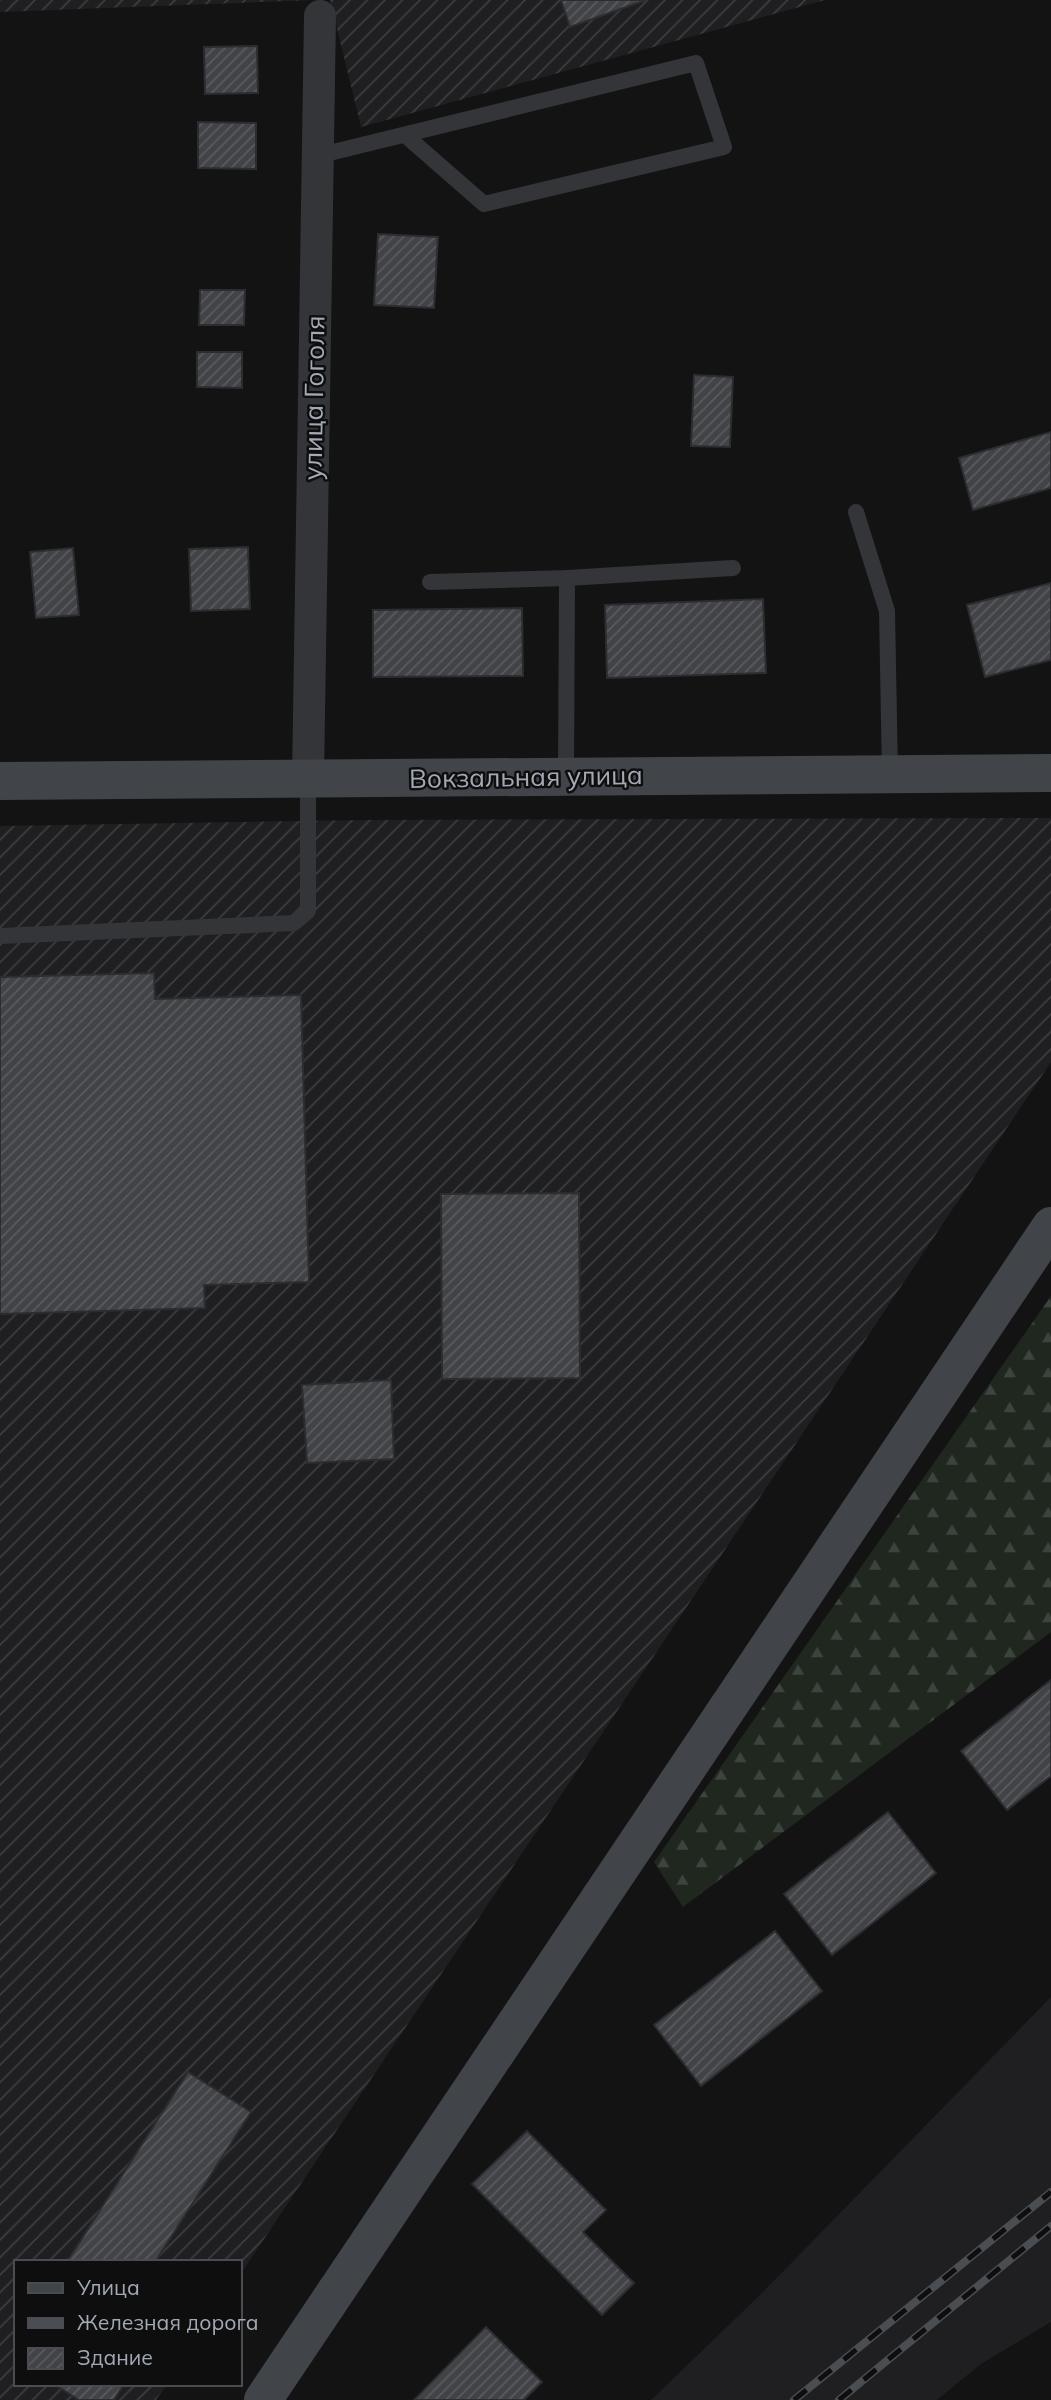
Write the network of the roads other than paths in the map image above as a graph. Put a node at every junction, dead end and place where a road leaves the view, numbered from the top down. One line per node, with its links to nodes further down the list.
1 (318, 8): 3 (street, улица Гоголя)
2 (405, 135): 2 (lane); 3 (lane)
3 (317, 156): 11 (street, улица Гоголя)
4 (856, 512): 9 (lane)
5 (733, 568): 6 (lane)
6 (567, 578): 7 (lane); 10 (lane)
7 (430, 582)
8 (1051, 773): 9 (street, Вокзальная улица)
9 (890, 774): 10 (street, Вокзальная улица)
10 (566, 777): 11 (street, Вокзальная улица)
11 (308, 779): 12 (street, Вокзальная улица); 13 (lane)
12 (0, 781)
13 (0, 936)
14 (1051, 1226): 15 (street)
15 (263, 2400)

